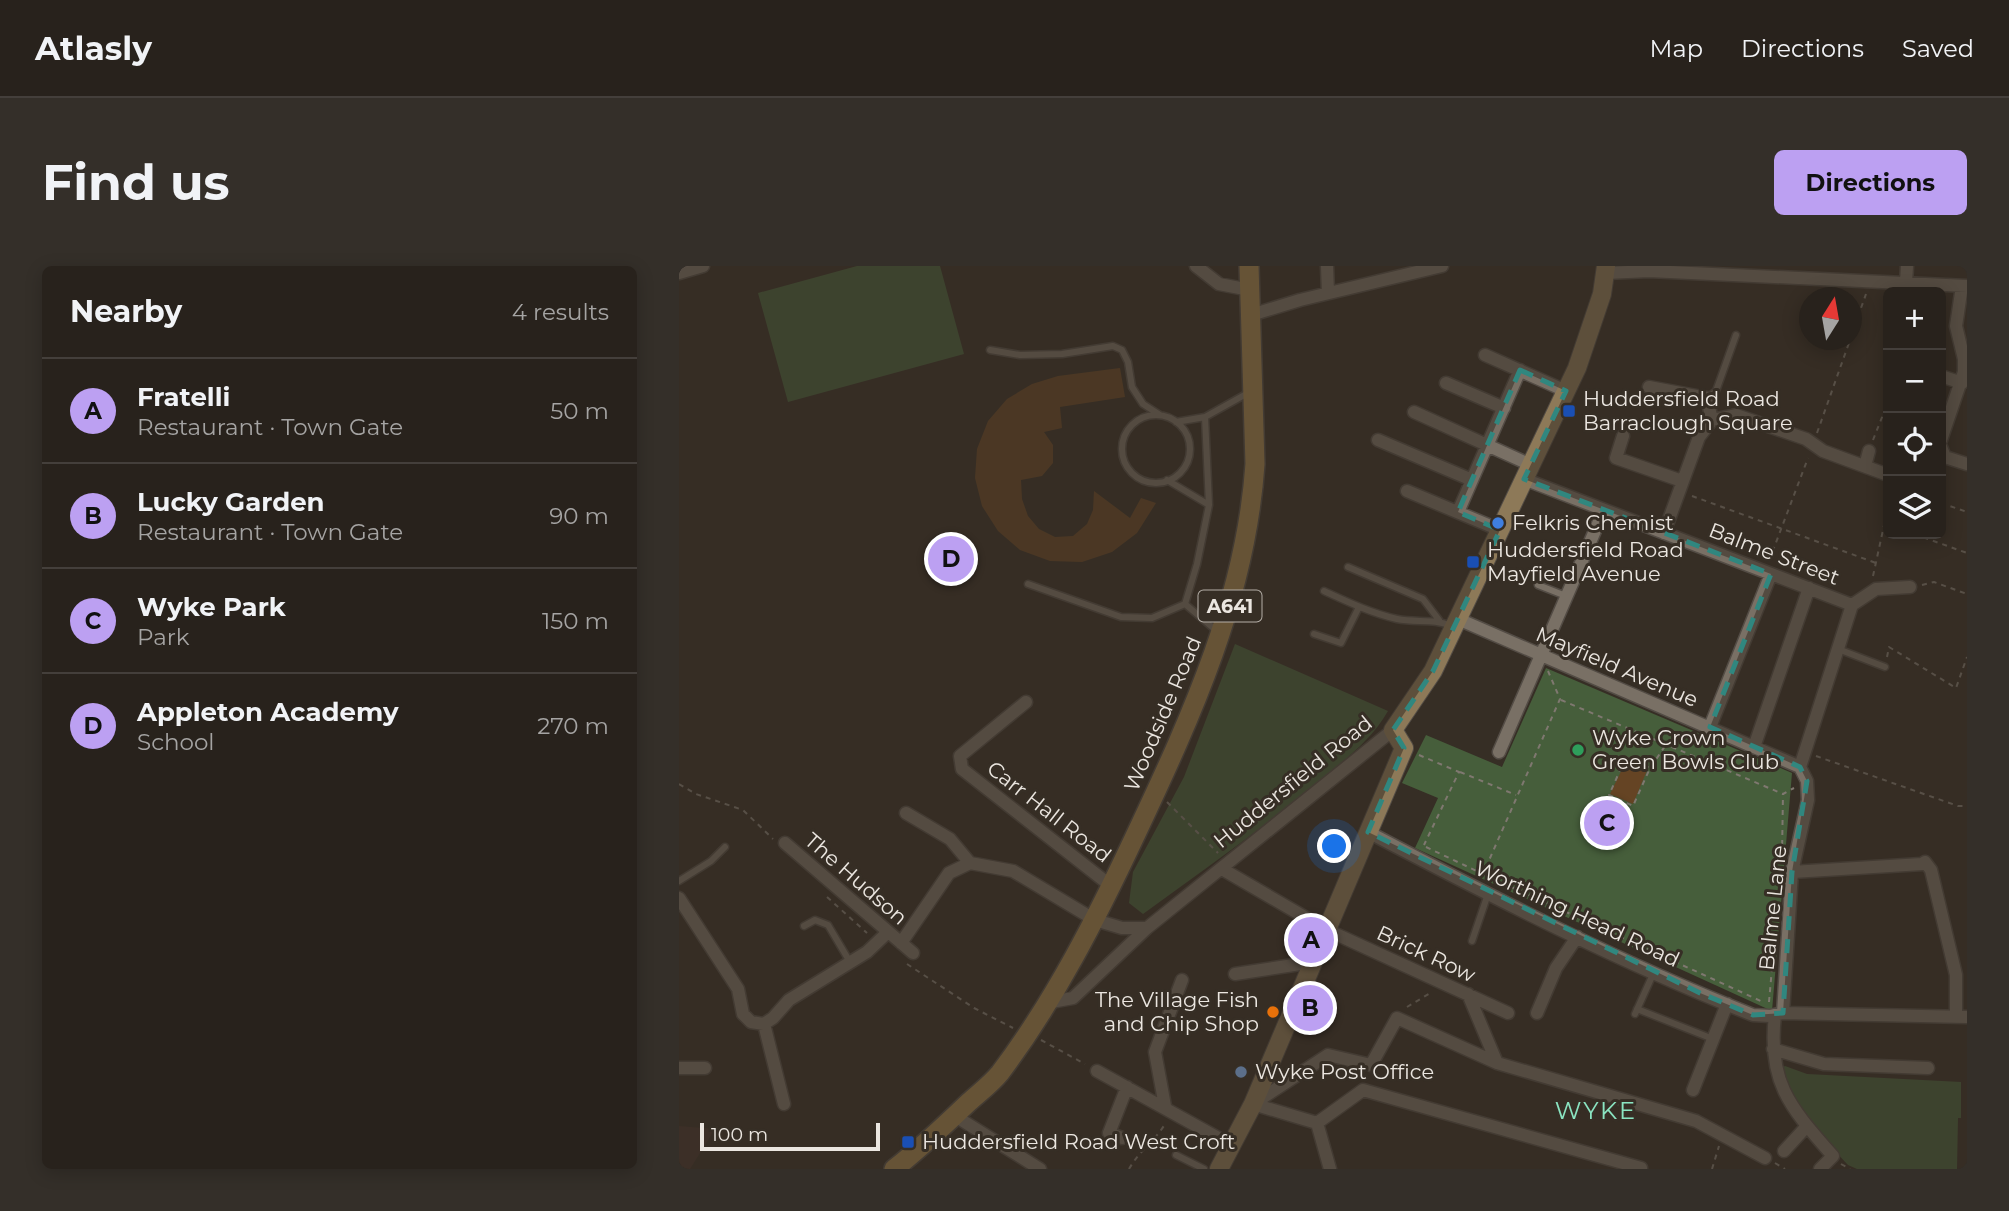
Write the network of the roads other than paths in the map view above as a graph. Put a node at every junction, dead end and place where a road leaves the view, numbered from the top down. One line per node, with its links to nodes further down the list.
1 (703, 266): 8 (street)
2 (1196, 266): 11 (street)
3 (1249, 266): 11 (main road, Woodside Road / A641)
4 (1327, 266): 12 (street)
5 (1442, 266): 12 (street)
6 (1907, 266): 9 (street)
7 (1606, 270): 9 (street); 23 (main road, Huddersfield Road)
8 (679, 273)
9 (1906, 283): 10 (street)
10 (1965, 286): 20 (street)
11 (1250, 290): 13 (main road, Woodside Road / A641)
12 (1328, 293): 13 (street)
13 (1251, 315): 22 (main road, Woodside Road / A641)
14 (1736, 335): 24 (lane)
15 (989, 350): 27 (lane)
16 (1485, 355): 17 (street)
17 (1520, 370): 23 (street); 25 (street)
18 (1946, 378): 20 (street)
19 (1446, 383): 25 (street)
20 (1962, 383): 31 (street)
21 (1649, 387): 24 (street)
22 (1253, 390): 28 (lane); 62 (main road, Woodside Road / A641)
23 (1566, 390): 39 (main road, Huddersfield Road)
24 (1707, 398): 29 (street)
25 (1504, 408): 34 (street)
26 (1414, 412): 34 (street, Balme Street)
27 (1160, 415): 30 (lane); 41 (lane)
28 (1205, 417): 30 (lane); 45 (lane)
29 (1712, 420): 38 (street); 43 (street)
30 (1177, 422): 41 (lane)
31 (1946, 426)
32 (1623, 436): 43 (street)
33 (1378, 440): 42 (street)
34 (1487, 445): 39 (street, Balme Street); 42 (street)
35 (1869, 451): 38 (street)
36 (1946, 457): 37 (street)
37 (1967, 464)
38 (1865, 466): 40 (street)
39 (1528, 472): 46 (street, Balme Street); 48 (main road, Huddersfield Road)
40 (1883, 473)
41 (1167, 480): 45 (lane)
42 (1472, 480): 47 (street)
43 (1680, 486): 49 (street)
44 (1407, 491): 47 (street)
45 (1209, 505): 58 (lane)
46 (1604, 510): 49 (street, Balme Street); 57 (street)
47 (1458, 512): 48 (street)
48 (1500, 530): 61 (main road, Huddersfield Road)
49 (1664, 533): 51 (street, Balme Street)
50 (1348, 567): 61 (lane)
51 (1771, 574): 55 (street, Balme Street); 68 (street)
52 (1028, 584): 58 (lane)
53 (1538, 585): 57 (lane)
54 (1910, 587): 59 (street)
55 (1809, 588): 59 (street, Balme Street); 70 (street)
56 (1324, 591): 60 (lane)
57 (1566, 596): 65 (street)
58 (1185, 604): 62 (lane)
59 (1852, 605): 64 (street)
60 (1359, 607): 61 (lane); 63 (lane)
61 (1450, 622): 65 (street, Mayfield Avenue); 69 (main road, Huddersfield Road)
62 (1221, 634): 81 (main road, Woodside Road / A641)
63 (1314, 634)
64 (1838, 649): 66 (lane); 72 (street)
65 (1541, 654): 68 (street, Mayfield Avenue); 71 (street)
66 (1885, 667)
67 (1026, 702): 81 (street, Carr Hall Road)
68 (1710, 727): 70 (street, Mayfield Avenue)
69 (1393, 730): 74 (main road); 78 (street, Huddersfield Road)
70 (1754, 747): 72 (street, Mayfield Avenue)
71 (1499, 752)
72 (1800, 767): 79 (street, Balme Lane)
73 (906, 813): 77 (street)
74 (1368, 832): 82 (street, Worthing Head Road); 87 (main road)
75 (785, 843): 88 (street, The Hudson)
76 (725, 847): 80 (lane)
77 (970, 863): 84 (street); 91 (street, The Hudson)
78 (1225, 866): 86 (street, Huddersfield Road); 87 (street, Brick Row)
79 (1787, 867): 103 (street, Balme Lane); 104 (street)
80 (679, 881)
81 (1111, 887): 84 (main road, Woodside Road / A641)
82 (1488, 894): 89 (street, Worthing Head Road); 90 (lane)
83 (679, 898): 105 (street)
84 (1095, 920): 86 (street); 99 (main road, A641)
85 (804, 926): 93 (lane)
86 (1147, 928): 99 (street, Huddersfield Road)
87 (1327, 930): 94 (main road); 98 (street, Brick Row)
88 (888, 932): 91 (street, The Hudson); 93 (street)
89 (1577, 937): 95 (street, Worthing Head Road); 102 (street)
90 (1472, 941)
91 (901, 943): 92 (street, The Hudson)
92 (912, 953)
93 (851, 962): 105 (street)
94 (1313, 962): 96 (street); 116 (main road)
95 (1654, 972): 100 (street, Worthing Head Road); 106 (lane)
96 (1235, 974)
97 (1182, 980): 117 (street)
98 (1468, 994): 101 (street, Brick Row); 108 (street)
99 (1045, 1003): 118 (main road, A641)
100 (1727, 1004): 103 (street, Worthing Head Road); 106 (street)
101 (1508, 1013)
102 (1537, 1013)
103 (1779, 1014): 104 (street, Worthing Head Road); 107 (street)
104 (1961, 1017)
105 (764, 1024): 115 (street)
106 (1713, 1039): 114 (street)
107 (1773, 1049): 111 (street); 120 (street)
108 (1497, 1063): 116 (street); 125 (street)
109 (679, 1068): 110 (street)
110 (705, 1068)
111 (1928, 1068)
112 (1097, 1071): 113 (street)
113 (1127, 1087): 117 (street); 121 (street)
114 (1693, 1090)
115 (784, 1104)
116 (1253, 1104): 119 (street); 122 (main road)
117 (1168, 1109): 122 (street)
118 (955, 1116): 127 (main road, A641); 128 (street)
119 (1317, 1123): 126 (street); 131 (street)
120 (1807, 1126): 123 (street); 132 (street)
121 (1122, 1138)
122 (1231, 1145): 130 (main road)
123 (1784, 1151)
124 (1176, 1155): 129 (lane)
125 (1765, 1158)
126 (1641, 1168)
127 (894, 1169)
128 (1040, 1169)
129 (1204, 1169)
130 (1219, 1169)
131 (1330, 1169)
132 (1820, 1169)

